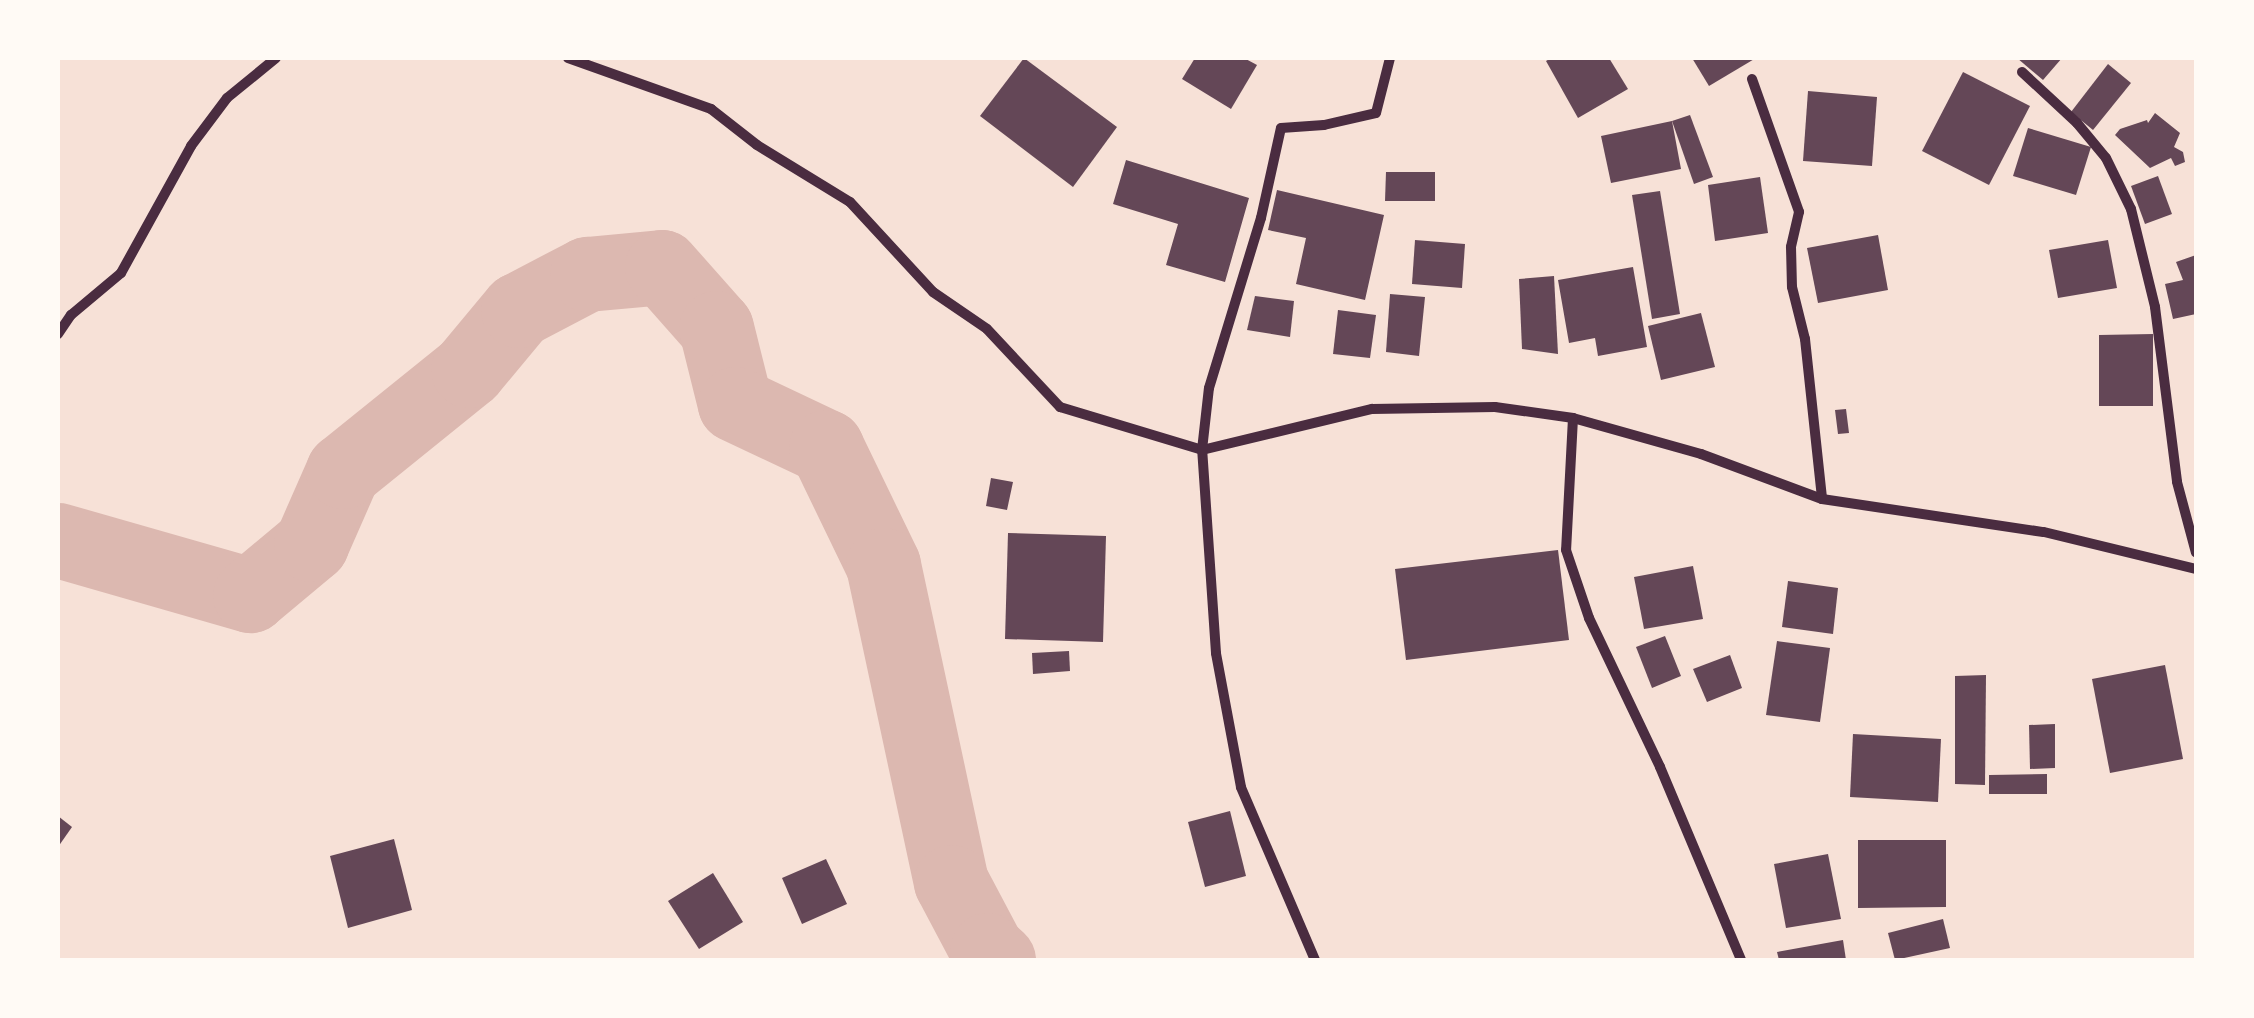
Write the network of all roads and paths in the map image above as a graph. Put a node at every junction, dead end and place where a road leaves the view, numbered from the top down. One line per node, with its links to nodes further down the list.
1 (276, 58): 6 (street)
2 (568, 58): 8 (street)
3 (1390, 58): 8 (street)
4 (2022, 72): 10 (street)
5 (1752, 80): 9 (street)
6 (58, 334)
7 (1574, 418): 8 (street); 9 (street); 13 (street)
8 (1202, 450): 12 (street)
9 (1822, 499): 11 (street)
10 (2196, 553)
11 (2196, 569)
12 (1315, 960)
13 (1740, 960)

